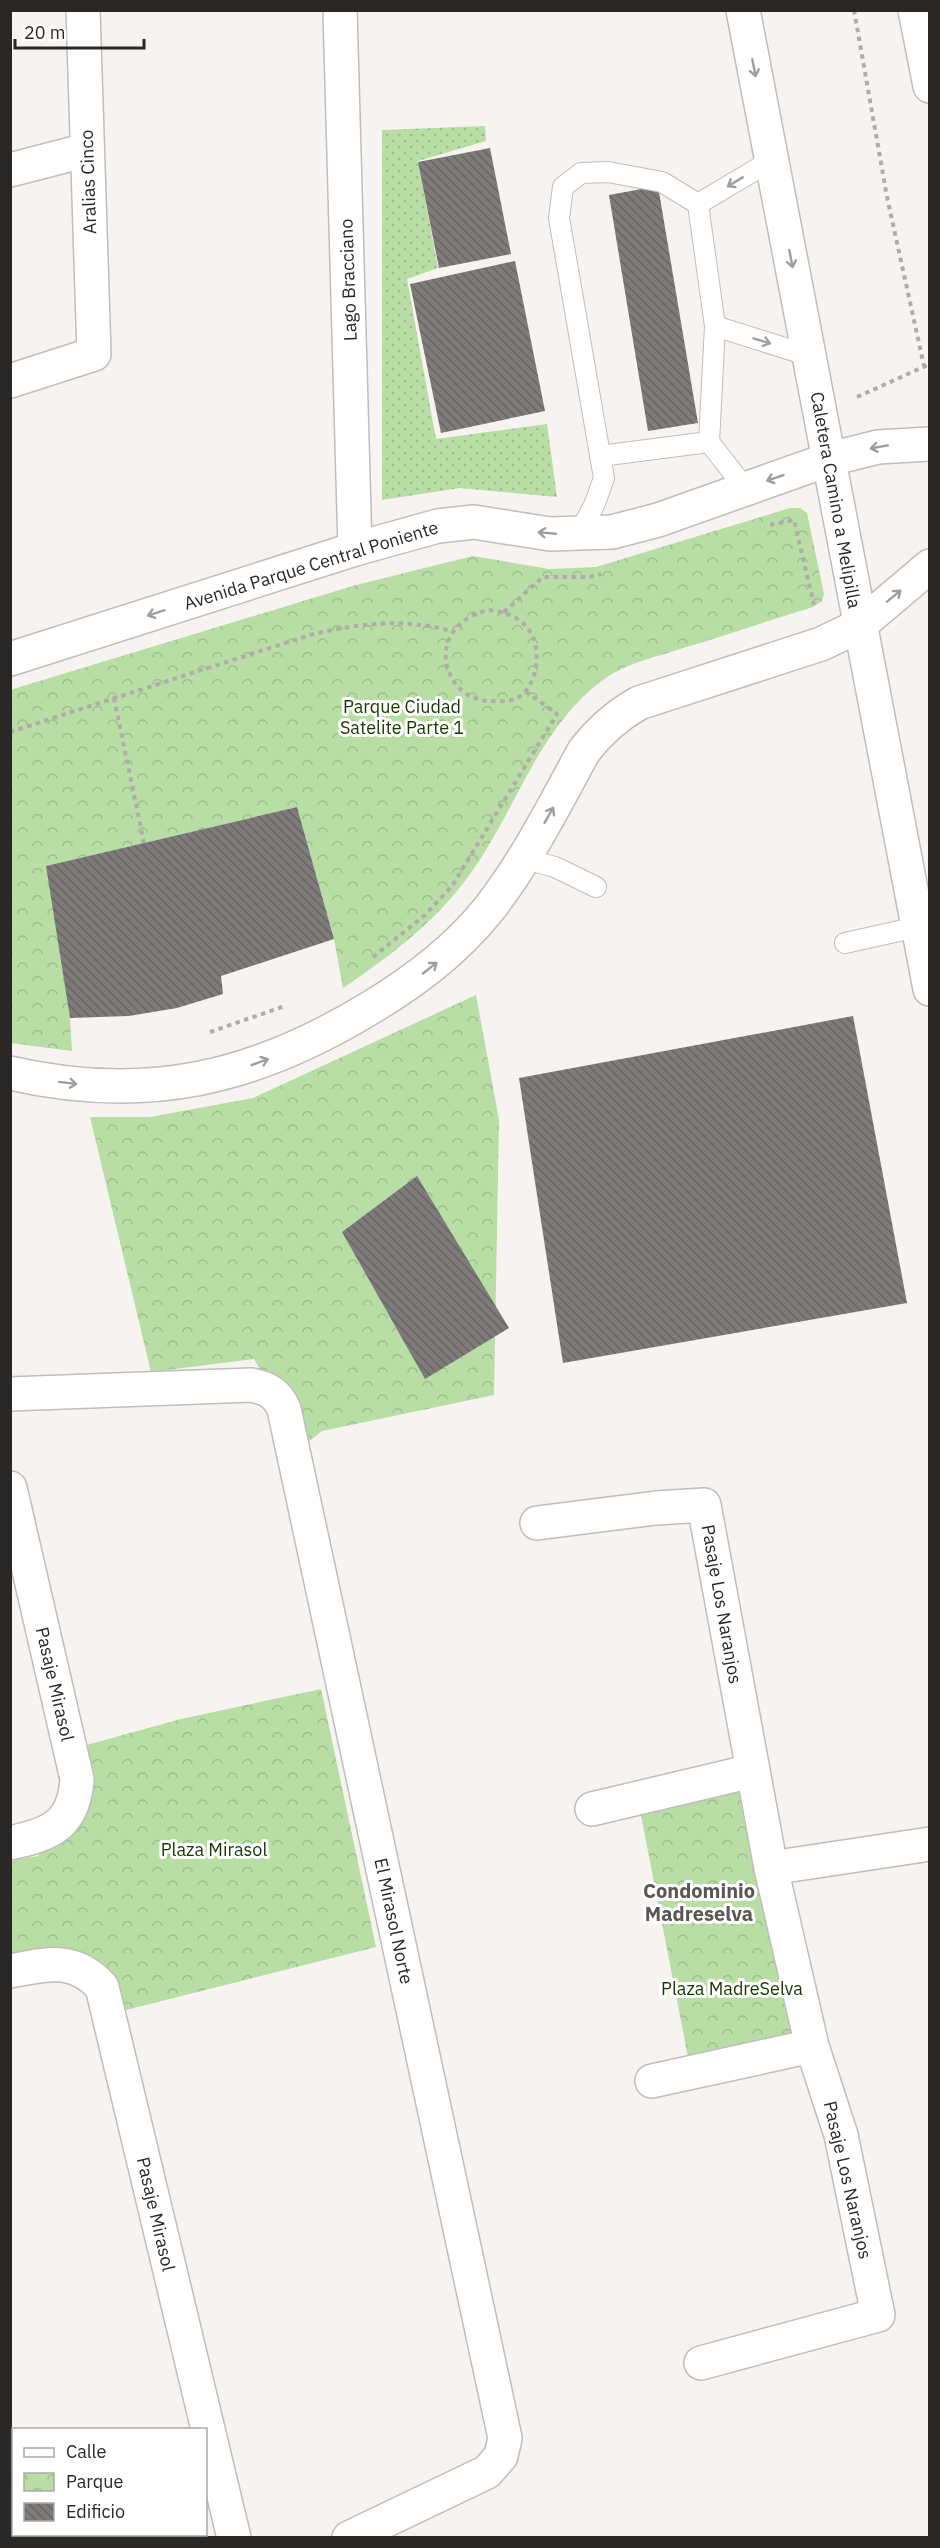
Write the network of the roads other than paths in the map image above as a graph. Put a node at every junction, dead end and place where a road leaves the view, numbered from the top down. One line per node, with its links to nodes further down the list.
1 (83, 10): 6 (street, Aralias Cinco)
2 (340, 10): 19 (street, Lago Bracciano)
3 (743, 10): 7 (street, Caletera Camino a Melipilla, one-way to 7)
4 (915, 10): 5 (street)
5 (930, 86)
6 (87, 150): 8 (street); 12 (street, Aralias Cinco)
7 (772, 160): 9 (lane, one-way to 9); 11 (street, Caletera Camino a Melipilla, one-way to 11)
8 (10, 170)
9 (698, 204): 10 (lane); 15 (lane)
10 (715, 326): 11 (lane, one-way to 11); 13 (lane)
11 (810, 356): 16 (street, Caletera Camino a Melipilla)
12 (10, 381)
13 (709, 442): 15 (lane); 17 (lane)
14 (930, 444): 16 (street, Avenida Parque Central Poniente, one-way to 16)
15 (600, 456): 18 (lane)
16 (830, 459): 17 (street, Avenida Parque Central Poniente, one-way to 17); 21 (street, Caletera Camino a Melipilla)
17 (745, 488): 18 (street, Avenida Parque Central Poniente)
18 (579, 534): 19 (street, Avenida Parque Central Poniente, one-way to 19)
19 (355, 549): 22 (street, Avenida Parque Central Poniente, one-way to 22)
20 (930, 566): 21 (street, one-way to 20)
21 (859, 626): 23 (street, one-way to 21); 25 (street, Caletera Camino a Melipilla)
22 (10, 659)
23 (522, 858): 24 (lane); 28 (street, one-way to 23)
24 (596, 886)
25 (917, 927): 26 (lane); 27 (street, Caletera Camino a Melipilla)
26 (845, 943)
27 (930, 989)
28 (10, 1073)
29 (11, 1393): 42 (street, El Mirasol Norte)
30 (10, 1488): 34 (street, Pasaje Mirasol)
31 (537, 1523): 32 (street, Pasaje Los Naranjos)
32 (752, 1771): 33 (street); 36 (street, Pasaje Los Naranjos)
33 (592, 1809)
34 (10, 1843)
35 (930, 1844): 36 (street)
36 (771, 1868): 38 (street, Pasaje Los Naranjos)
37 (10, 1971): 41 (street, Pasaje Mirasol)
38 (812, 2046): 39 (street); 40 (street, Pasaje Los Naranjos)
39 (652, 2081)
40 (701, 2363)
41 (234, 2538)
42 (349, 2538)

